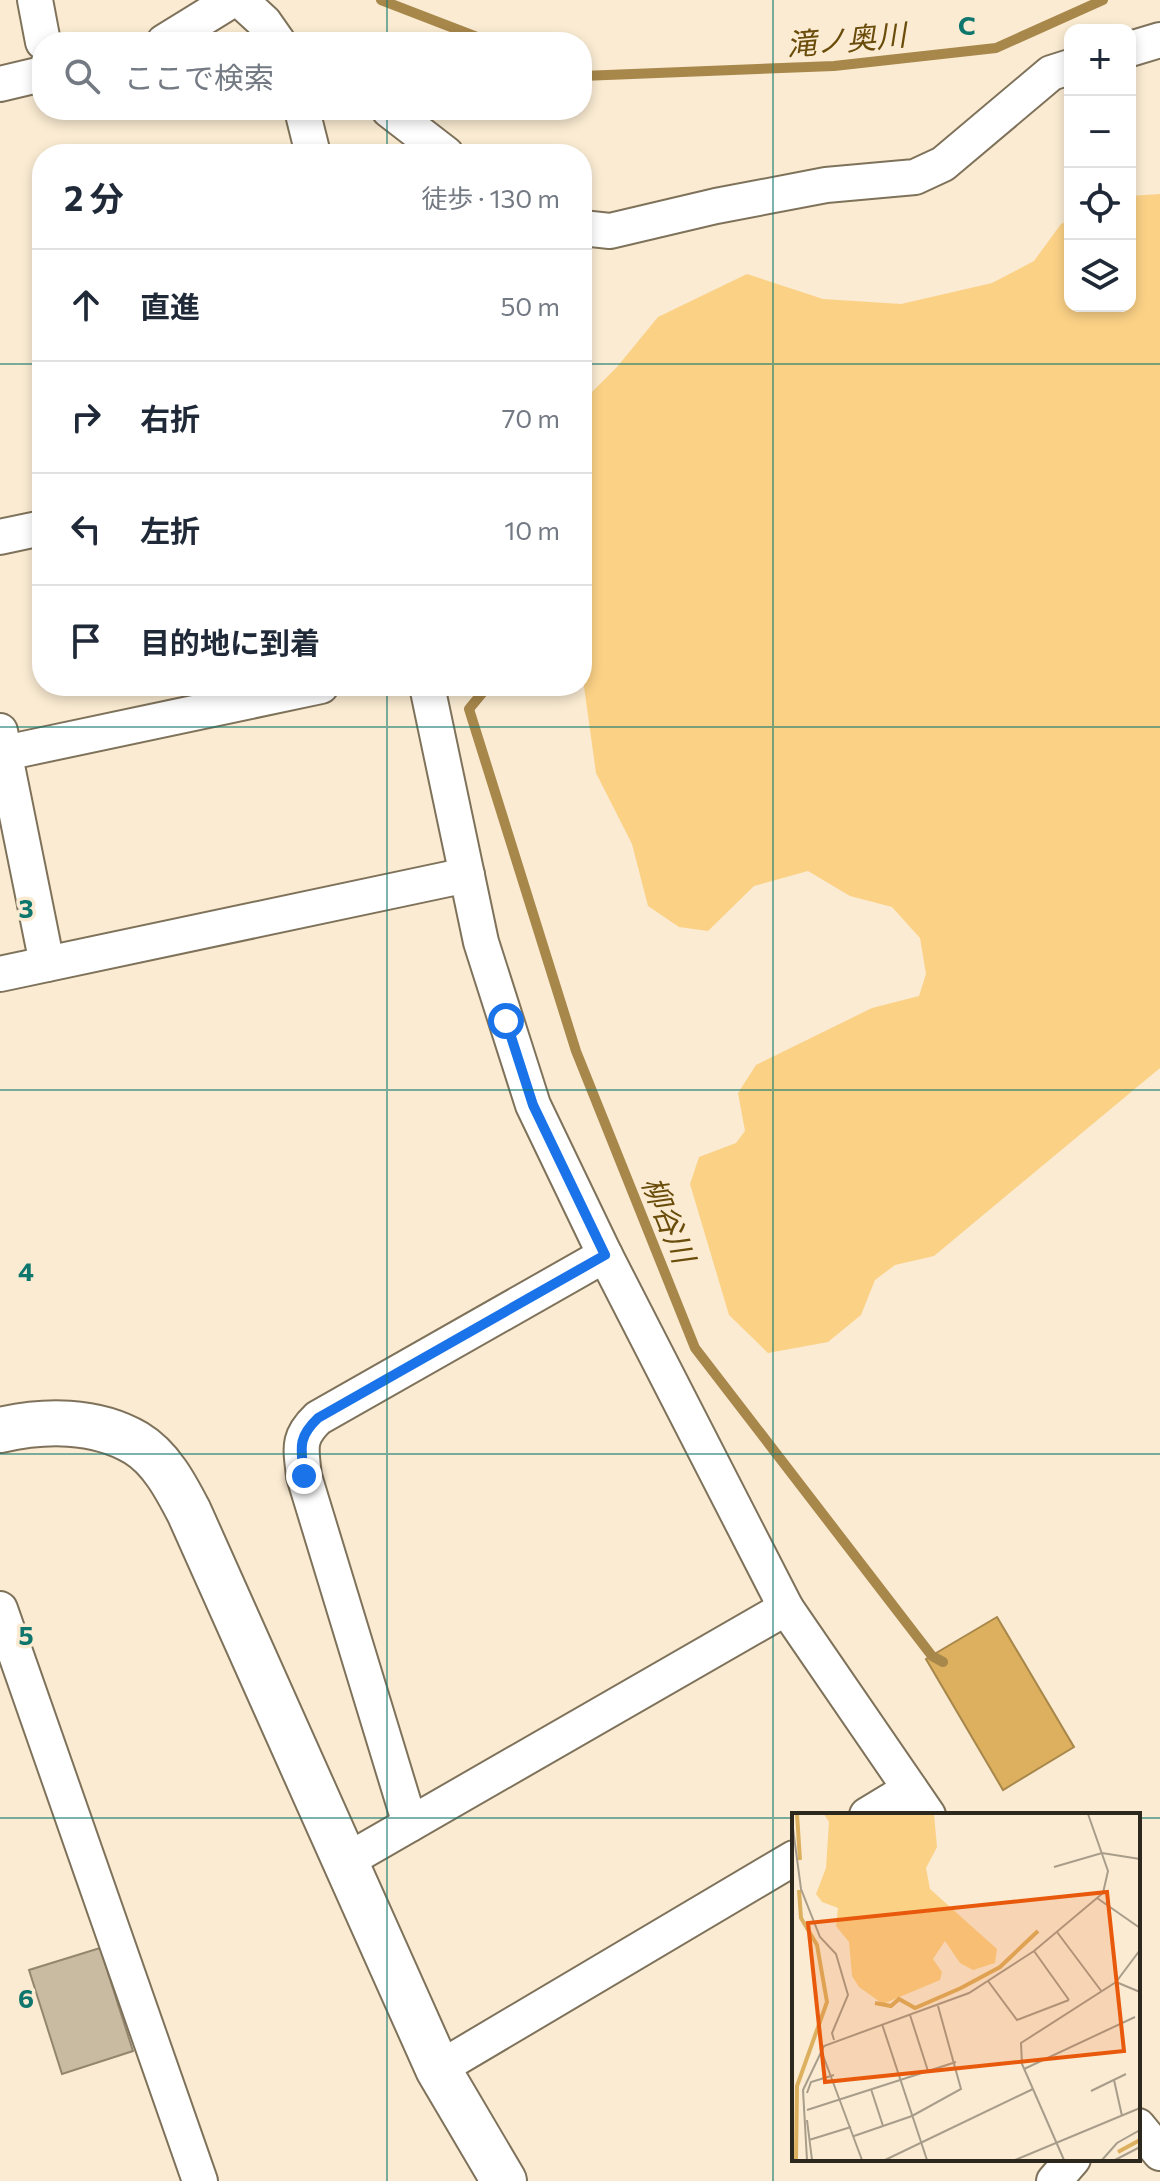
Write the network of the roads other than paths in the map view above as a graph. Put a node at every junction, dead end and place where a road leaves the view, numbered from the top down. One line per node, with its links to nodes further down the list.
1 (35, 0): 4 (street)
2 (232, 0): 5 (street)
3 (240, 0): 6 (street)
4 (41, 32)
5 (180, 32)
6 (271, 32)
7 (1160, 40): 8 (street)
8 (1136, 47)
9 (1064, 69): 16 (street)
10 (32, 76): 11 (street)
11 (0, 84)
12 (304, 120): 14 (street)
13 (402, 120): 15 (street)
14 (310, 144)
15 (433, 144)
16 (592, 229)
17 (32, 530): 18 (street)
18 (0, 537)
19 (264, 696): 21 (street)
20 (429, 696): 22 (street)
21 (2, 742): 23 (street)
22 (467, 875): 23 (street); 25 (street)
23 (47, 964): 24 (street)
24 (0, 974)
25 (605, 1255): 27 (street); 31 (street)
26 (0, 1430): 33 (street)
27 (786, 1608): 29 (street); 31 (street)
28 (0, 1609): 39 (street)
29 (919, 1802): 30 (street)
30 (875, 1813)
31 (410, 1824): 33 (street)
32 (792, 1859): 34 (street)
33 (346, 1861): 34 (street)
34 (438, 2069): 38 (street)
35 (1140, 2128): 36 (street)
36 (1160, 2153)
37 (1071, 2161): 40 (street)
38 (501, 2180)
39 (200, 2181)
40 (1054, 2181)

